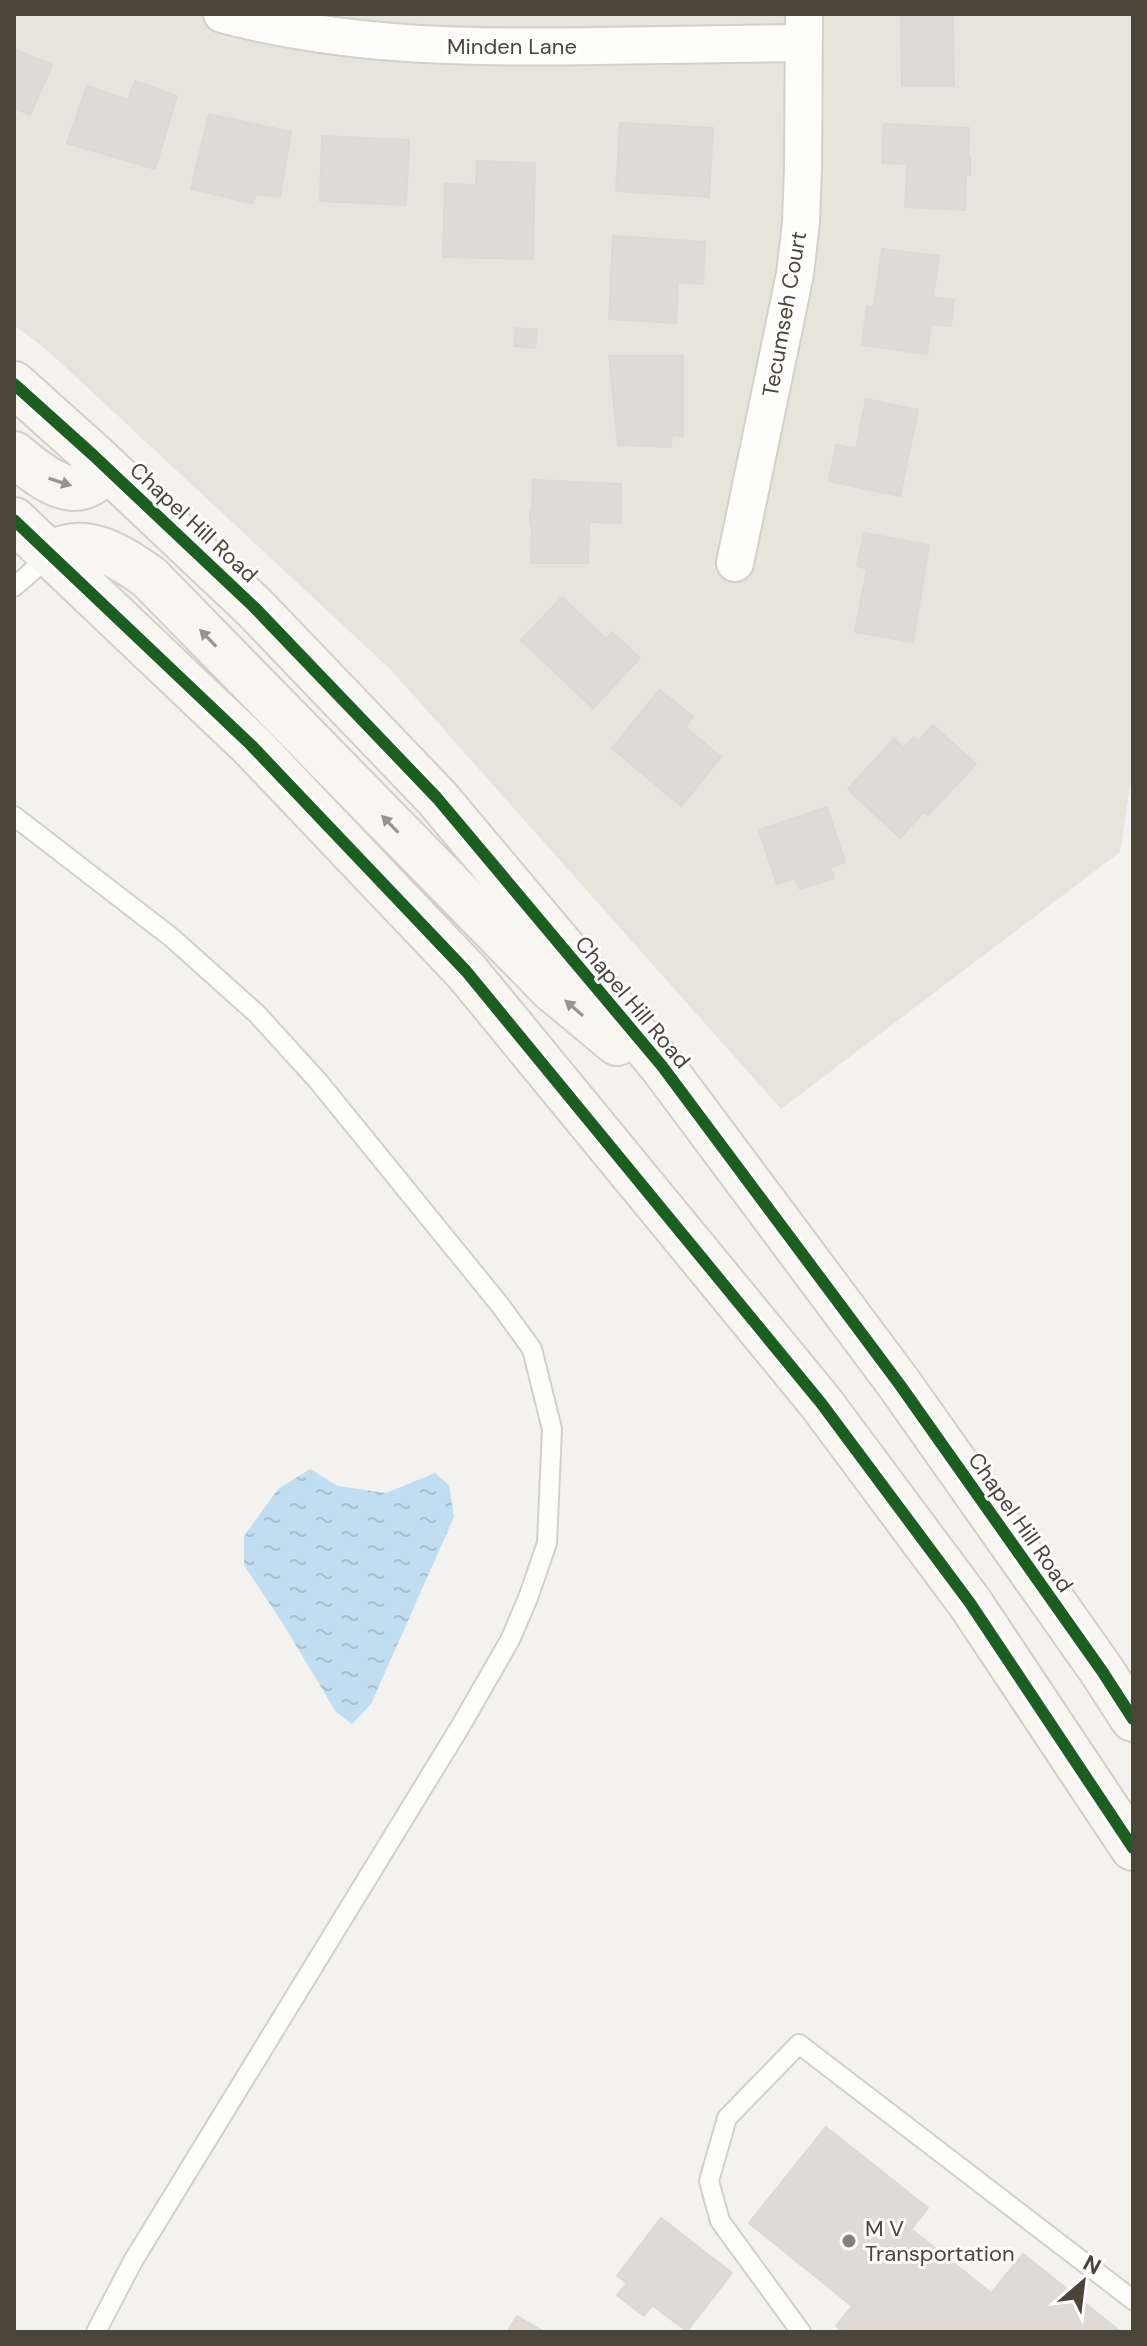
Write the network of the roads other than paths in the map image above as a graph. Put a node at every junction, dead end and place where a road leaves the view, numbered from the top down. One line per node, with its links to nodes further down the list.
1 (222, 14): 2 (street, Minden Lane)
2 (804, 29): 8 (street, Tecumseh Court)
3 (14, 384): 5 (main road, Chapel Hill Road)
4 (14, 454): 5 (main road, one-way to 5)
5 (109, 470): 11 (main road, Chapel Hill Road)
6 (14, 520): 7 (main road)
7 (52, 554): 9 (lane); 11 (main road, one-way to 7); 13 (main road)
8 (735, 563)
9 (14, 587)
10 (14, 816): 15 (lane)
11 (713, 1136): 12 (main road, Chapel Hill Road)
12 (1133, 1719)
13 (1133, 1848)
14 (1133, 2300): 16 (lane)
15 (96, 2332)
16 (801, 2332)

